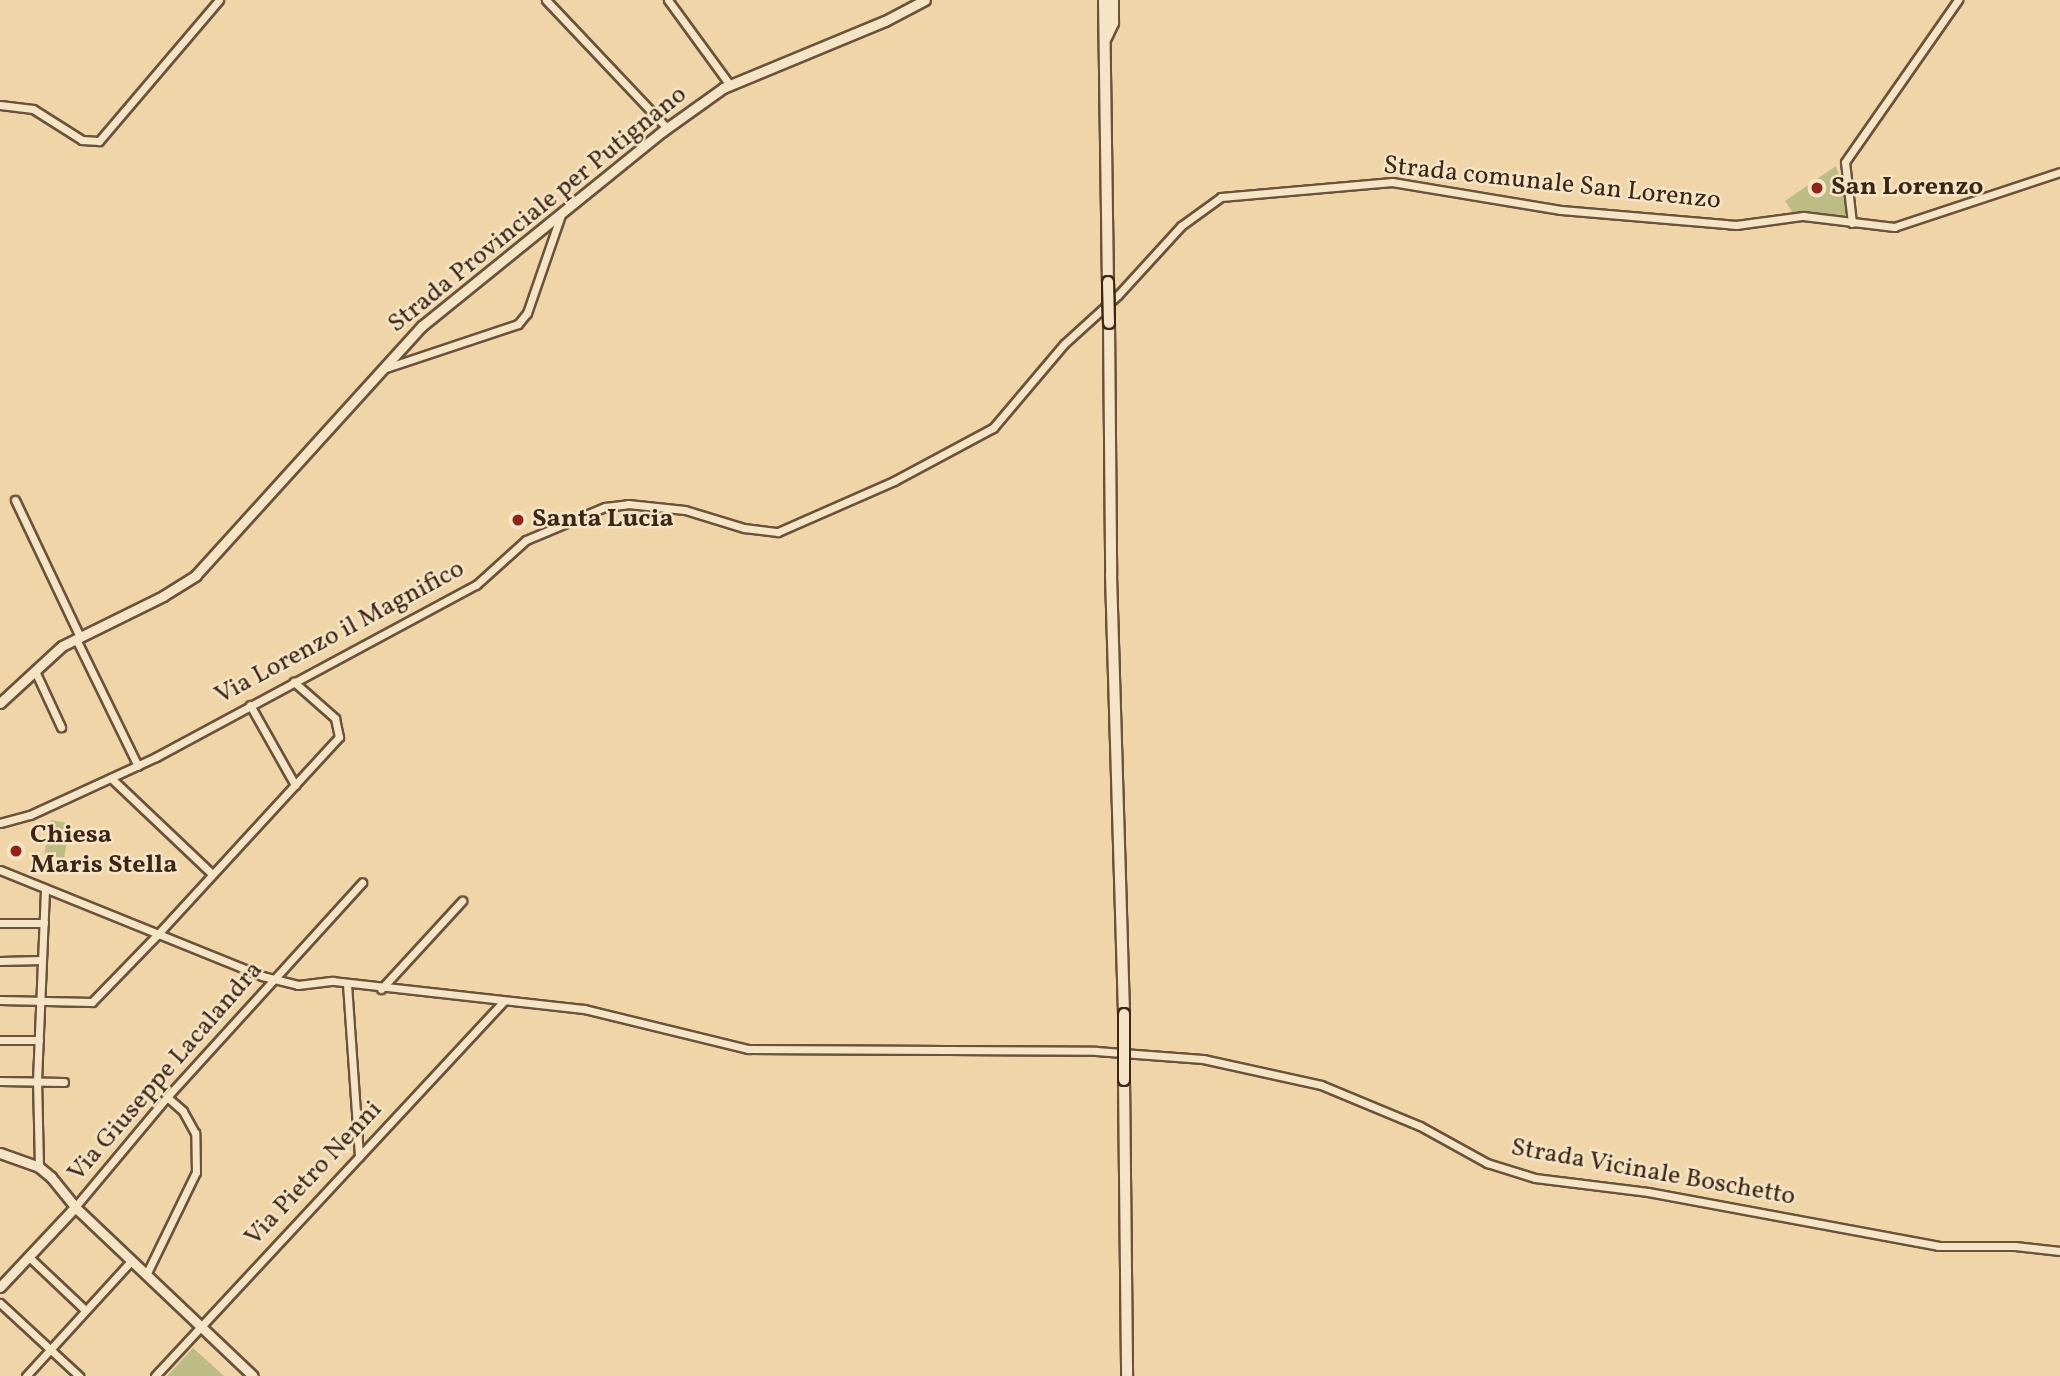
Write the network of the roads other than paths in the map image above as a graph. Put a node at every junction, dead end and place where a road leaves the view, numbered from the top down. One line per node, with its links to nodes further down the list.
1 (219, 0): 10 (street)
2 (546, 0): 11 (street)
3 (668, 0): 9 (street)
4 (925, 0): 9 (street, Strada Provinciale per Putignano)
5 (1104, 0): 8 (main road)
6 (1113, 0): 8 (main road)
7 (1958, 0): 14 (street)
8 (1104, 41): 67 (main road, bridge)
9 (730, 85): 11 (street, Strada Provinciale per Putignano)
10 (0, 105)
11 (667, 128): 13 (street, Strada Provinciale per Putignano)
12 (2060, 172): 14 (street, Strada comunale San Lorenzo)
13 (561, 215): 16 (street, Strada Provinciale per Putignano); 16 (street)
14 (1852, 223): 15 (street, Strada comunale San Lorenzo)
15 (1118, 295): 20 (street, Via Lorenzo il Magnifico)
16 (379, 370): 18 (street, Strada Provinciale per Putignano)
17 (15, 500): 18 (street)
18 (78, 638): 19 (street, Strada Provinciale per Putignano); 24 (street)
19 (35, 671): 21 (street, Strada Provinciale per Putignano); 23 (street)
20 (294, 681): 22 (street, Via Lorenzo il Magnifico); 26 (street)
21 (0, 703)
22 (250, 705): 24 (street, Via Lorenzo il Magnifico); 26 (street)
23 (61, 727)
24 (138, 766): 25 (street, Via Lorenzo il Magnifico)
25 (111, 778): 27 (street, Via Lorenzo il Magnifico); 29 (street)
26 (295, 785): 29 (street)
27 (0, 823)
28 (0, 870): 31 (street, Strada Vicinale Boschetto)
29 (212, 874): 35 (street)
30 (362, 883): 38 (street, Via Giuseppe Lacalandra)
31 (45, 891): 34 (street); 35 (street, Strada Vicinale Boschetto)
32 (462, 901): 40 (street)
33 (0, 923): 34 (street)
34 (44, 923): 36 (street)
35 (157, 935): 38 (street, Strada Vicinale Boschetto); 42 (street)
36 (42, 960): 37 (street); 42 (street)
37 (0, 961)
38 (274, 979): 39 (street, Strada Vicinale Boschetto); 49 (street, Via Giuseppe Lacalandra)
39 (347, 984): 40 (street, Strada Vicinale Boschetto); 51 (street)
40 (382, 989): 43 (street, Strada Vicinale Boschetto)
41 (0, 1000): 42 (street)
42 (40, 1000): 45 (street)
43 (504, 1001): 51 (street, Via Pietro Nenni); 54 (street, Strada Vicinale Boschetto)
44 (0, 1040): 45 (street)
45 (38, 1040): 47 (street)
46 (0, 1081): 47 (street)
47 (37, 1081): 48 (street); 52 (street)
48 (64, 1083)
49 (167, 1097): 53 (street, Via Giuseppe Lacalandra); 57 (street)
50 (0, 1153): 52 (street)
51 (359, 1157): 61 (street, Via Pietro Nenni)
52 (39, 1167): 53 (street)
53 (75, 1208): 55 (street, Via Giuseppe Lacalandra); 56 (street)
54 (2060, 1251)
55 (29, 1257): 58 (street, Via Giuseppe Lacalandra); 60 (street)
56 (131, 1261): 57 (street); 60 (street)
57 (146, 1275): 61 (street)
58 (0, 1287)
59 (0, 1303): 62 (street)
60 (85, 1310): 62 (street)
61 (201, 1327): 65 (street, Via Pietro Nenni); 66 (street)
62 (50, 1349): 63 (street); 64 (street)
63 (26, 1376)
64 (79, 1376)
65 (155, 1376)
66 (253, 1376)
67 (1127, 1376)

